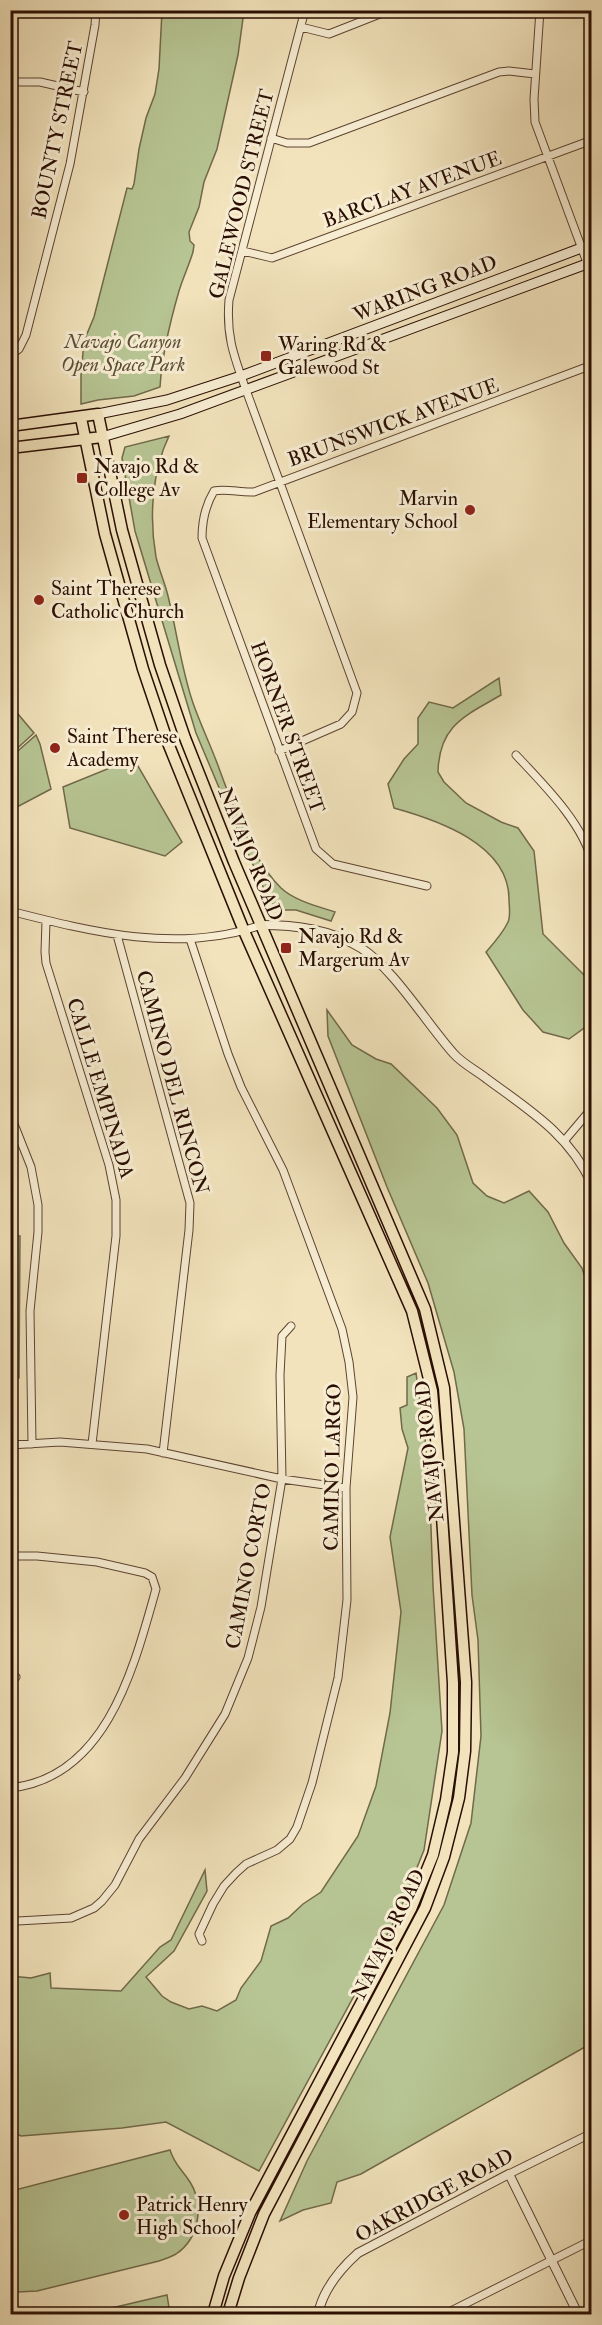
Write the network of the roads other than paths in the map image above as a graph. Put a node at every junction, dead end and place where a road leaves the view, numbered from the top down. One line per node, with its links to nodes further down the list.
1 (96, 10): 8 (street, BOUNTY STREET)
2 (305, 10): 5 (street, GALEWOOD STREET)
3 (390, 10): 5 (street)
4 (540, 10): 6 (street)
5 (301, 27): 9 (street, GALEWOOD STREET)
6 (535, 74): 9 (street); 11 (street)
7 (10, 82): 8 (street)
8 (84, 92): 17 (street, BOUNTY STREET)
9 (271, 138): 14 (street, GALEWOOD STREET)
10 (591, 140): 11 (street, BARCLAY AVENUE)
11 (547, 157): 13 (street); 14 (street, BARCLAY AVENUE)
12 (591, 244): 13 (main road, WARING ROAD)
13 (581, 248): 15 (street); 19 (main road, WARING ROAD)
14 (243, 251): 19 (street, GALEWOOD STREET)
15 (589, 263): 16 (street); 20 (main road, WARING ROAD)
16 (591, 276)
17 (10, 356)
18 (591, 365): 27 (street, BRUNSWICK AVENUE)
19 (241, 376): 20 (street, GALEWOOD STREET); 21 (main road, WARING ROAD)
20 (246, 390): 24 (main road, WARING ROAD); 27 (street, GALEWOOD STREET)
21 (98, 414): 22 (main road); 24 (main road, NAVAJO ROAD)
22 (81, 418): 23 (main road); 25 (main road, NAVAJO ROAD)
23 (10, 426)
24 (102, 437): 25 (main road); 31 (main road, NAVAJO ROAD)
25 (85, 440): 26 (main road); 32 (main road, NAVAJO ROAD)
26 (10, 448)
27 (281, 481): 28 (street, BRUNSWICK AVENUE); 29 (street, GALEWOOD STREET)
28 (208, 501): 29 (street, HORNER STREET)
29 (279, 751): 34 (street, HORNER STREET)
30 (516, 755): 33 (street)
31 (216, 817): 32 (main road); 37 (main road, NAVAJO ROAD)
32 (200, 824): 38 (main road, NAVAJO ROAD)
33 (591, 862)
34 (427, 886)
35 (10, 911): 36 (street)
36 (46, 921): 39 (street); 47 (street, CALLE EMPINADA)
37 (261, 925): 38 (street); 43 (street); 61 (main road, NAVAJO ROAD)
38 (244, 931): 40 (street); 60 (main road, NAVAJO ROAD)
39 (117, 935): 40 (street); 49 (street, CAMINO DEL RINCON)
40 (190, 939): 51 (street, CAMINO LARGO)
41 (591, 1108): 43 (street)
42 (10, 1114): 46 (street)
43 (565, 1140): 44 (street)
44 (591, 1184)
45 (291, 1326): 50 (street, CAMINO CORTO)
46 (32, 1444): 47 (street); 48 (street)
47 (92, 1444): 49 (street)
48 (10, 1445)
49 (163, 1453): 50 (street)
50 (282, 1479): 51 (street); 54 (street, CAMINO CORTO)
51 (346, 1488): 55 (street, CAMINO LARGO)
52 (10, 1556): 53 (street)
53 (10, 1788)
54 (10, 1917)
55 (202, 1941)
56 (591, 2133): 57 (street, OAKRIDGE ROAD)
57 (509, 2174): 59 (street); 62 (street, OAKRIDGE ROAD)
58 (591, 2240): 59 (street)
59 (552, 2260): 63 (street); 64 (street)
60 (213, 2314)
61 (228, 2314)
62 (318, 2314)
63 (445, 2314)
64 (578, 2314)

